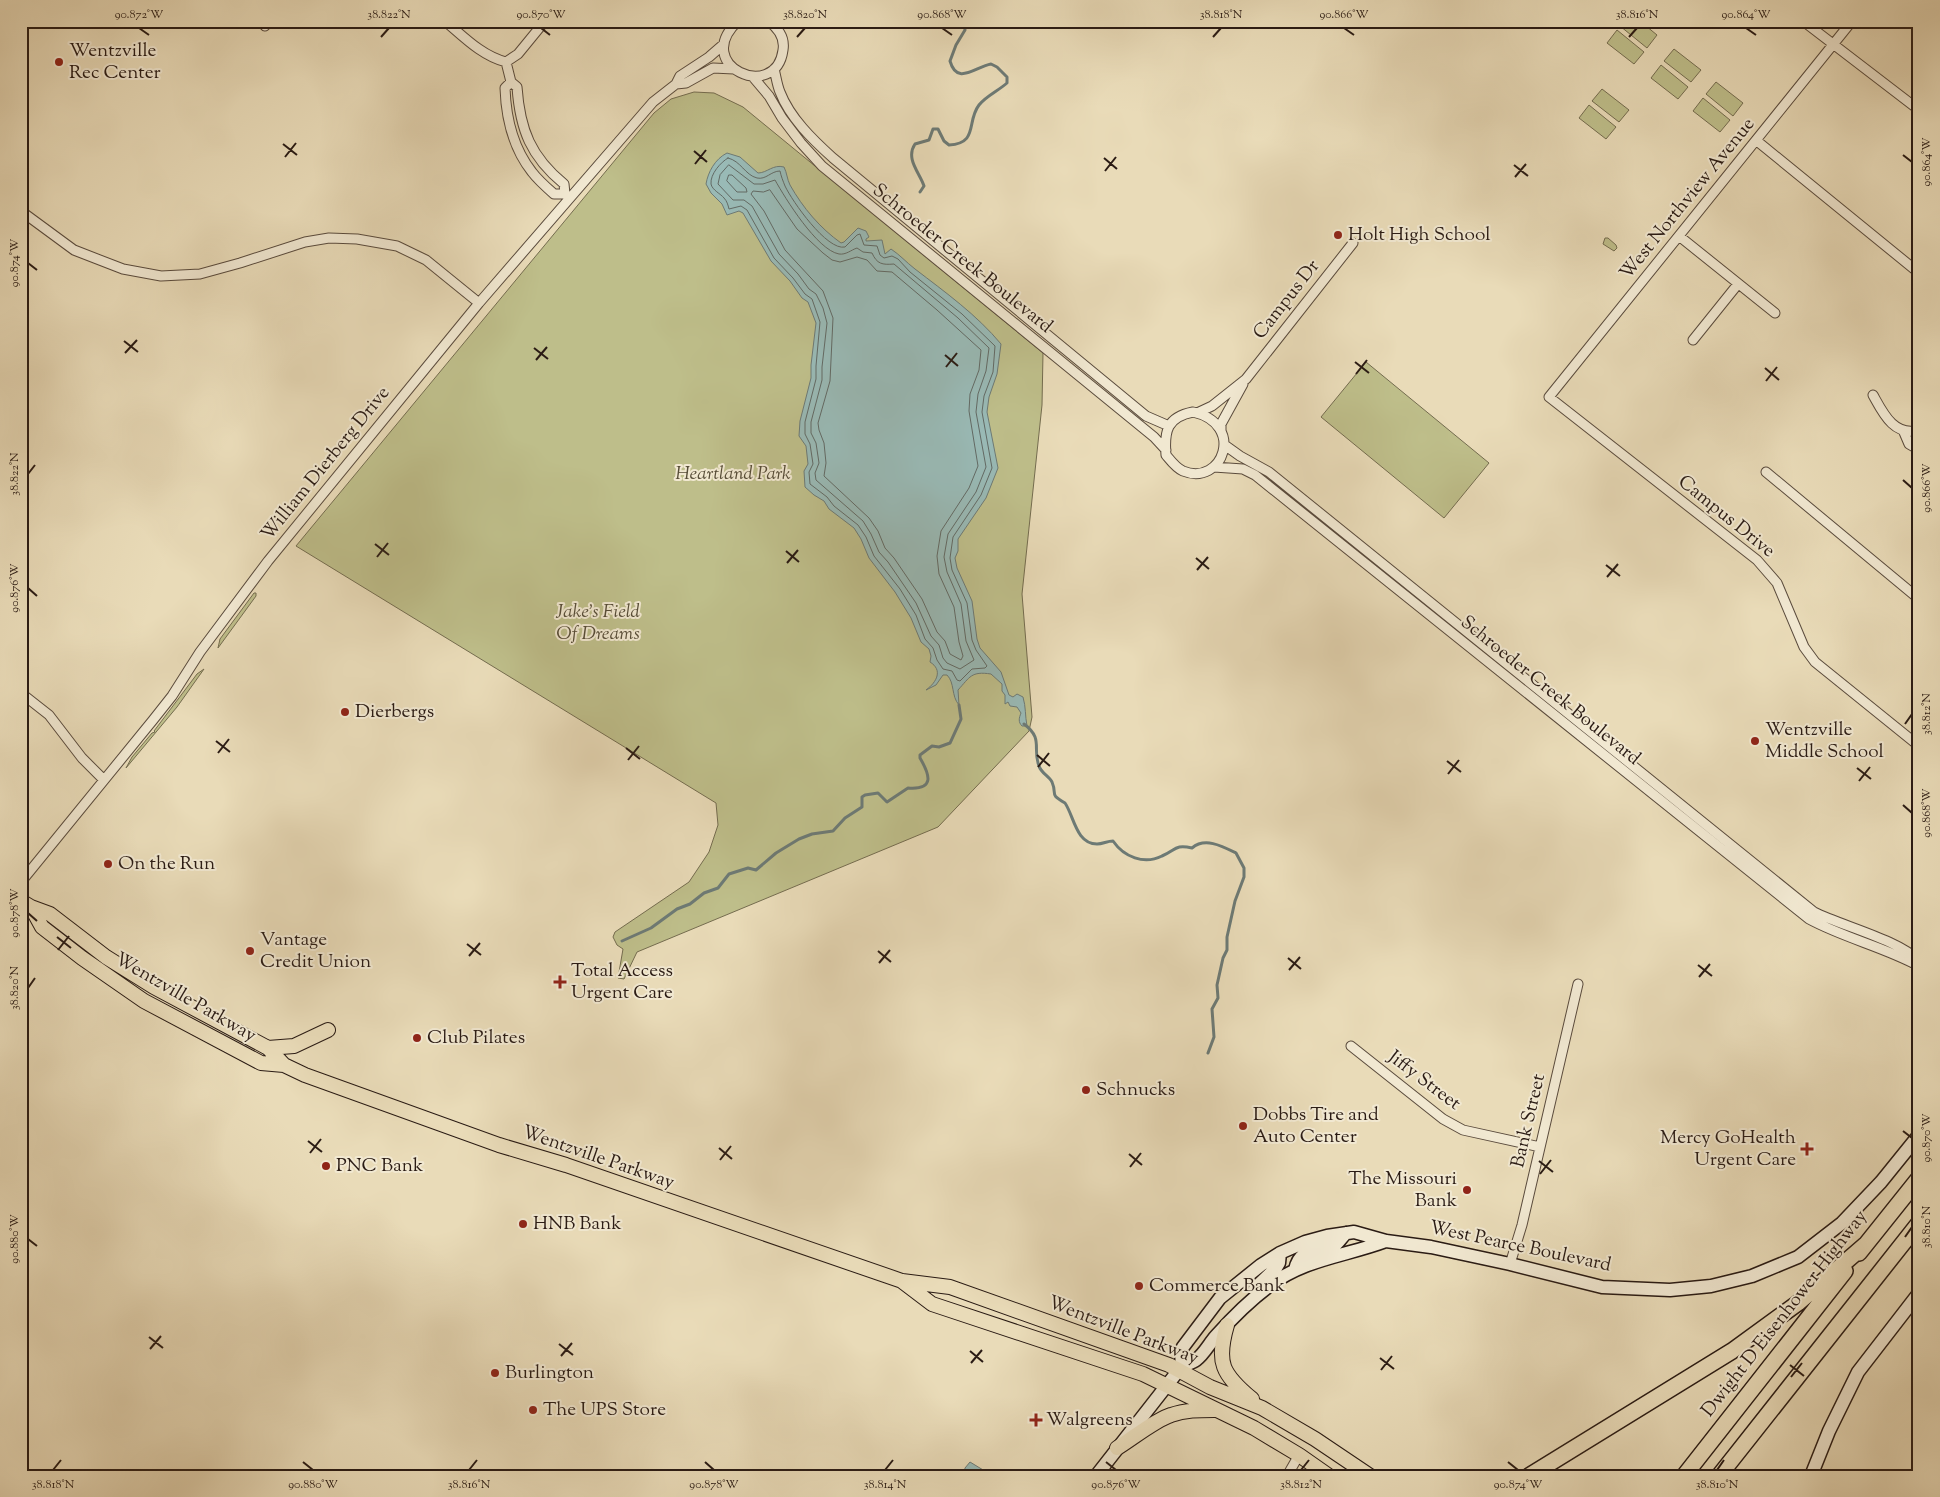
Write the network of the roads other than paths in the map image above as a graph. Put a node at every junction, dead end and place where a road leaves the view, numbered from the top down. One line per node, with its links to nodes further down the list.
1 (444, 21): 9 (street)
2 (545, 21): 9 (street)
3 (738, 21): 7 (street)
4 (768, 21): 11 (street)
5 (1802, 21): 8 (street)
6 (1852, 21): 8 (street, West Northview Avenue)
7 (724, 44): 10 (street); 14 (street, William Dierberg Drive)
8 (1834, 45): 15 (street); 16 (street, West Northview Avenue)
9 (506, 62): 13 (street)
10 (734, 68): 12 (street); 14 (street, William Dierberg Drive)
11 (774, 69): 12 (street); 30 (street, Schroeder Creek Boulevard)
12 (753, 77): 36 (street, Schroeder Creek Boulevard)
13 (511, 82): 17 (street); 17 (street)
14 (676, 84): 17 (street, William Dierberg Drive)
15 (1919, 110)
16 (1757, 141): 19 (street, West Northview Avenue); 21 (street)
17 (567, 195): 23 (street, William Dierberg Drive)
18 (21, 210): 23 (street)
19 (1679, 236): 22 (street); 28 (street, West Northview Avenue)
20 (1353, 243): 26 (street, Campus Dr)
21 (1919, 273)
22 (1738, 284): 24 (street); 25 (street)
23 (479, 303): 42 (street, William Dierberg Drive)
24 (1775, 313)
25 (1693, 340)
26 (1246, 378): 29 (street, Campus Dr); 33 (street, Campus Dr)
27 (1873, 395): 31 (street)
28 (1549, 398): 41 (street, Campus Drive)
29 (1196, 413): 30 (street); 33 (street)
30 (1169, 426): 36 (street)
31 (1902, 430): 32 (street); 35 (street)
32 (1919, 430)
33 (1221, 431): 34 (street)
34 (1226, 446): 37 (street); 45 (street, Schroeder Creek Boulevard)
35 (1919, 447)
36 (1166, 450): 37 (street)
37 (1214, 467): 45 (street, Schroeder Creek Boulevard)
38 (1766, 472): 39 (street)
39 (1919, 599)
40 (21, 693): 42 (street)
41 (1919, 746)
42 (104, 780): 43 (street, William Dierberg Drive)
43 (21, 882)
44 (26, 904): 51 (main road, Wentzville Parkway); 52 (main road, Wentzville Parkway)
45 (1868, 939): 46 (street, Schroeder Creek Boulevard); 47 (street, Schroeder Creek Boulevard)
46 (1919, 961)
47 (1919, 966)
48 (1578, 984): 54 (street, Bank Street)
49 (328, 1030): 51 (main road)
50 (1351, 1046): 54 (street, Jiffy Street)
51 (268, 1048): 52 (main road, Wentzville Parkway)
52 (284, 1065): 63 (main road, Wentzville Parkway)
53 (1919, 1135): 61 (main road, West Pearce Boulevard)
54 (1540, 1147): 61 (street, Bank Street)
55 (1919, 1178): 59 (highway, Dwight D Eisenhower Highway)
56 (1919, 1223): 69 (highway)
57 (1346, 1233): 58 (main road, West Pearce Boulevard); 60 (main road, West Pearce Boulevard); 62 (main road)
58 (1386, 1241): 61 (main road, West Pearce Boulevard); 62 (main road, West Pearce Boulevard)
59 (1865, 1245): 76 (highway); 77 (highway, Dwight D Eisenhower Highway)
60 (1280, 1253): 65 (main road); 66 (main road, West Pearce Boulevard)
61 (1510, 1264)
62 (1295, 1270): 65 (main road, West Pearce Boulevard)
63 (902, 1281): 66 (main road, Wentzville Parkway); 66 (main road, Wentzville Parkway)
64 (1919, 1293): 80 (main road)
65 (1230, 1322): 66 (main road, West Pearce Boulevard); 67 (main road)
66 (1174, 1375): 67 (main road, Wentzville Parkway); 68 (main road, Wentzville Parkway); 70 (main road, West Pearce Boulevard)
67 (1262, 1408): 75 (main road, Wentzville Parkway)
68 (1217, 1410): 70 (main road); 71 (main road, Wentzville Parkway)
69 (1768, 1413): 78 (highway); 79 (highway)
70 (1117, 1448): 72 (main road, West Pearce Boulevard)
71 (1299, 1455): 73 (street); 74 (main road, Wentzville Parkway)
72 (1096, 1476)
73 (1288, 1476)
74 (1329, 1476)
75 (1370, 1476)
76 (1529, 1476)
77 (1684, 1476)
78 (1719, 1476)
79 (1731, 1476)
80 (1811, 1476)

